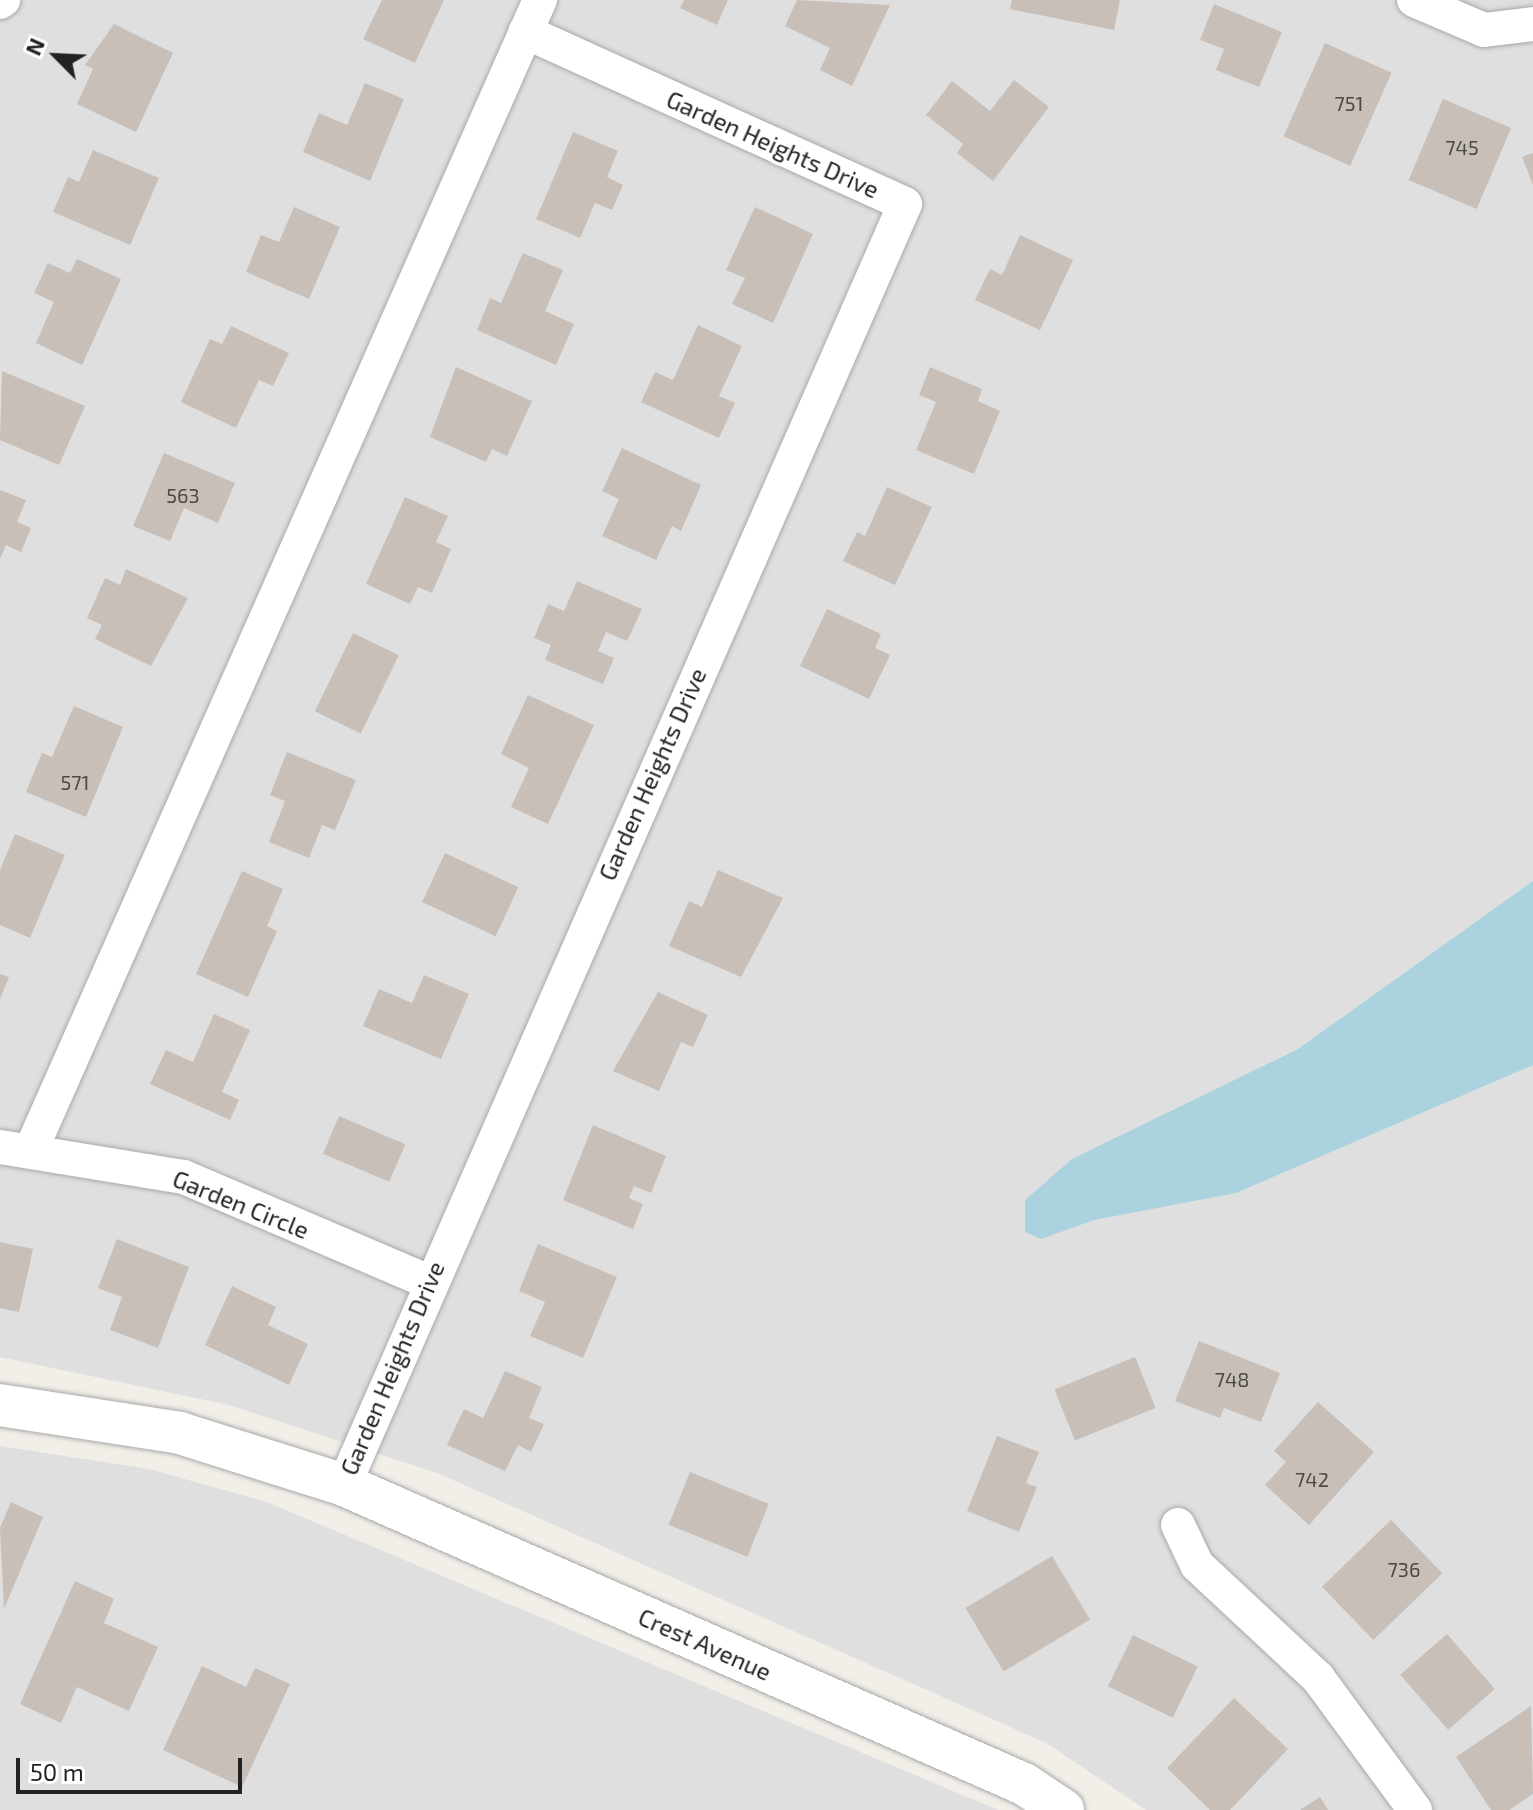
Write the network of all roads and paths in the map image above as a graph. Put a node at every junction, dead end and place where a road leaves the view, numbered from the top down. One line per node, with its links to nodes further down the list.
1 (540, 0): 4 (street)
2 (1414, 0): 3 (street)
3 (1533, 24)
4 (525, 32): 5 (street); 6 (street, Garden Heights Drive)
5 (16, 1148): 6 (street, Garden Circle)
6 (427, 1281): 8 (street, Garden Heights Drive)
7 (0, 1405): 8 (street, Crest Avenue)
8 (344, 1485): 10 (street, Crest Avenue)
9 (1178, 1525): 11 (street)
10 (1063, 1810)
11 (1415, 1810)

